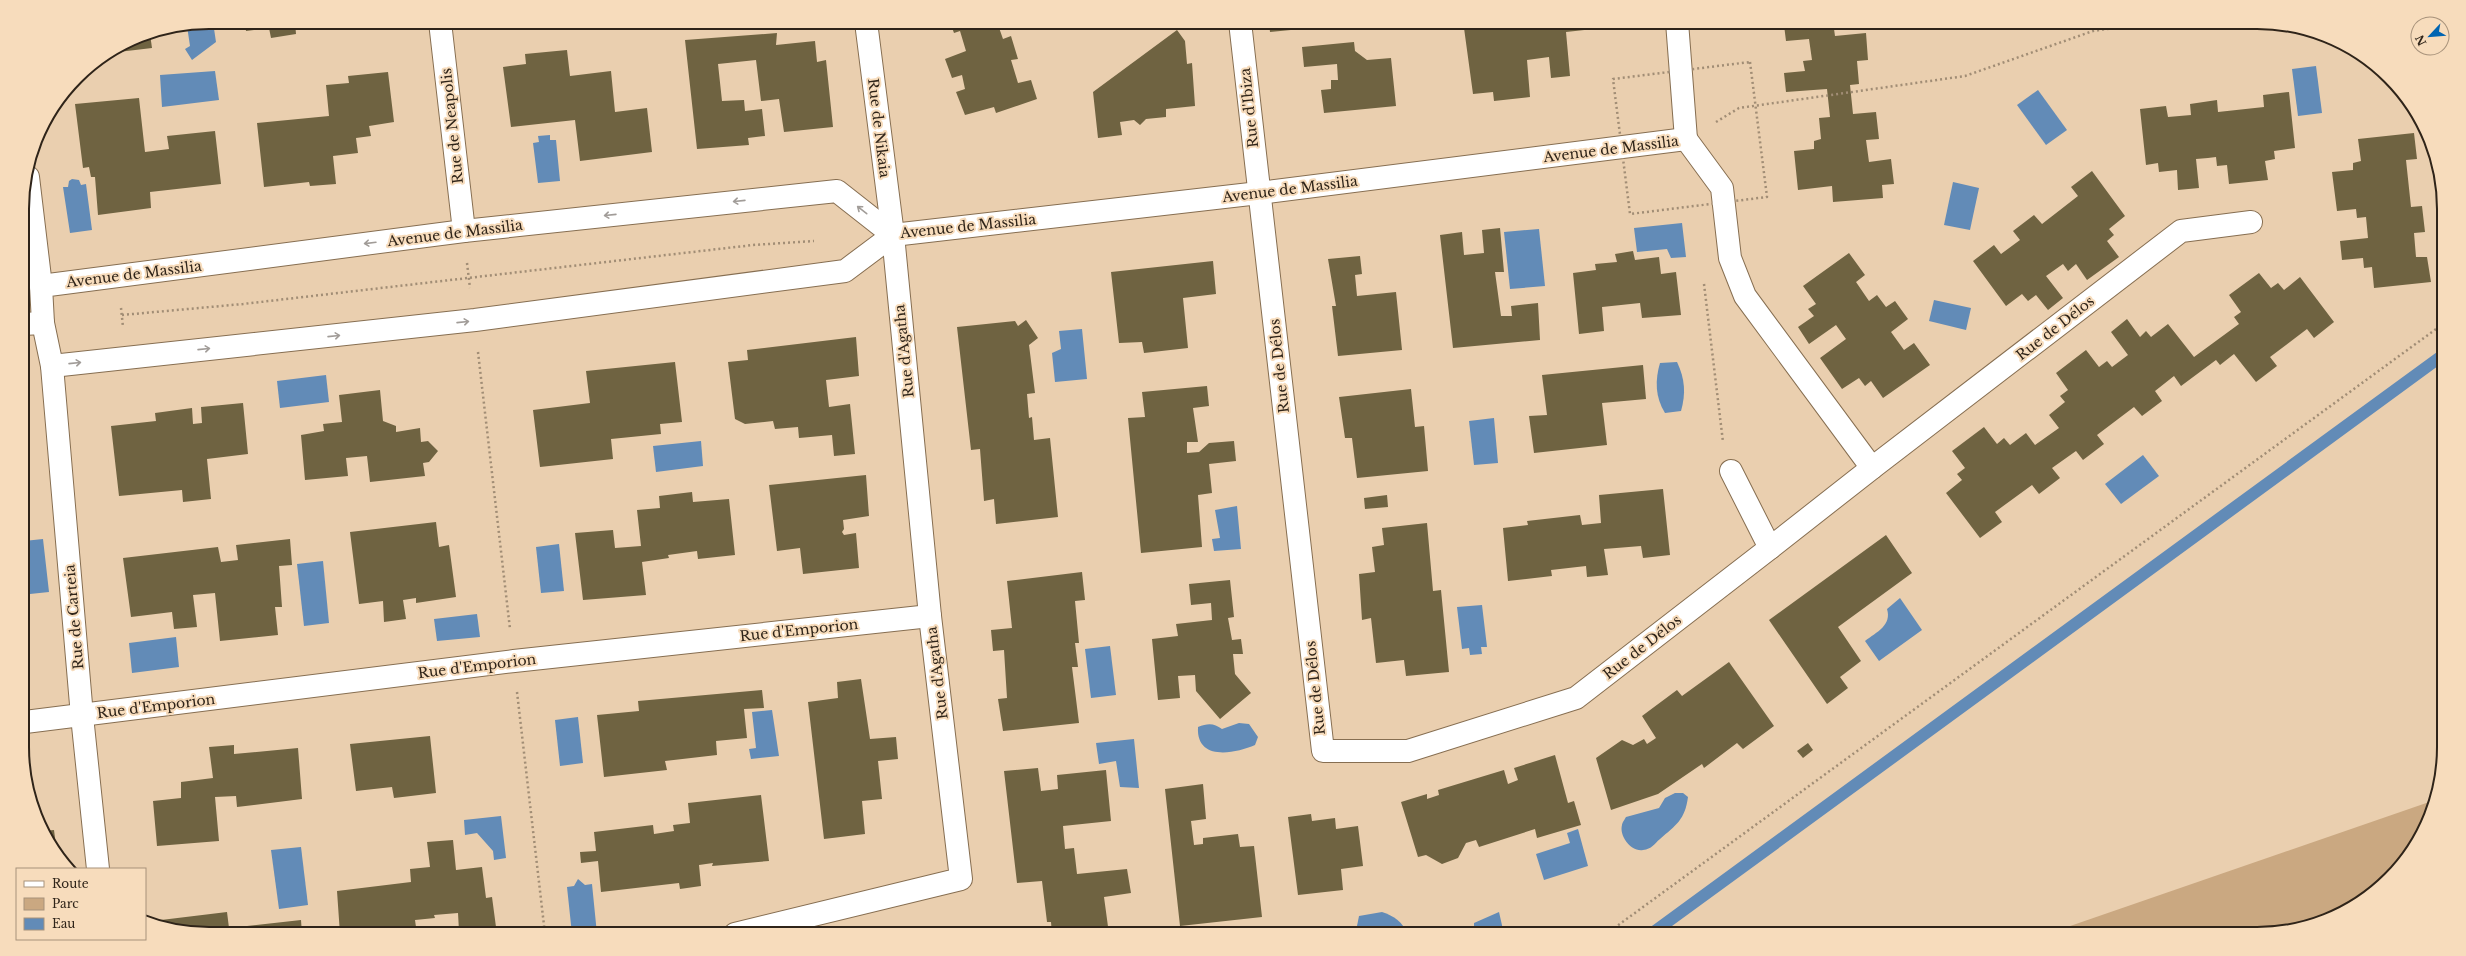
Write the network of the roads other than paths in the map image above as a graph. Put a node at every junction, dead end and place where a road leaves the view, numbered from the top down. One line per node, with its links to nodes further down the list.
1 (441, 29): 9 (street, Rue de Neapolis)
2 (867, 29): 10 (street, Rue de Nikaia)
3 (1241, 29): 7 (street, Rue d'Ibiza)
4 (1678, 29): 5 (street)
5 (1686, 139): 7 (street, Avenue de Massilia); 14 (street)
6 (30, 192): 11 (street)
7 (1259, 193): 10 (street, Avenue de Massilia); 16 (street, Rue de Délos)
8 (2251, 222): 14 (street, Rue de Délos)
9 (464, 231): 10 (street, Avenue de Massilia, one-way to 9); 11 (street, Avenue de Massilia, one-way to 11)
10 (893, 235): 13 (street, Avenue de Massilia, one-way to 10); 17 (street, Rue d'Agatha)
11 (41, 286): 12 (street)
12 (33, 324): 13 (street)
13 (52, 366): 18 (street, Rue de Carteia)
14 (1872, 468): 16 (street, Rue de Délos)
15 (1732, 471): 16 (street)
16 (1770, 548)
17 (930, 616): 18 (street, Rue d'Emporion); 21 (street, Rue d'Agatha)
18 (82, 716): 19 (street, Rue d'Emporion); 20 (street, Rue de Carteia)
19 (29, 722)
20 (98, 868)
21 (764, 927)

